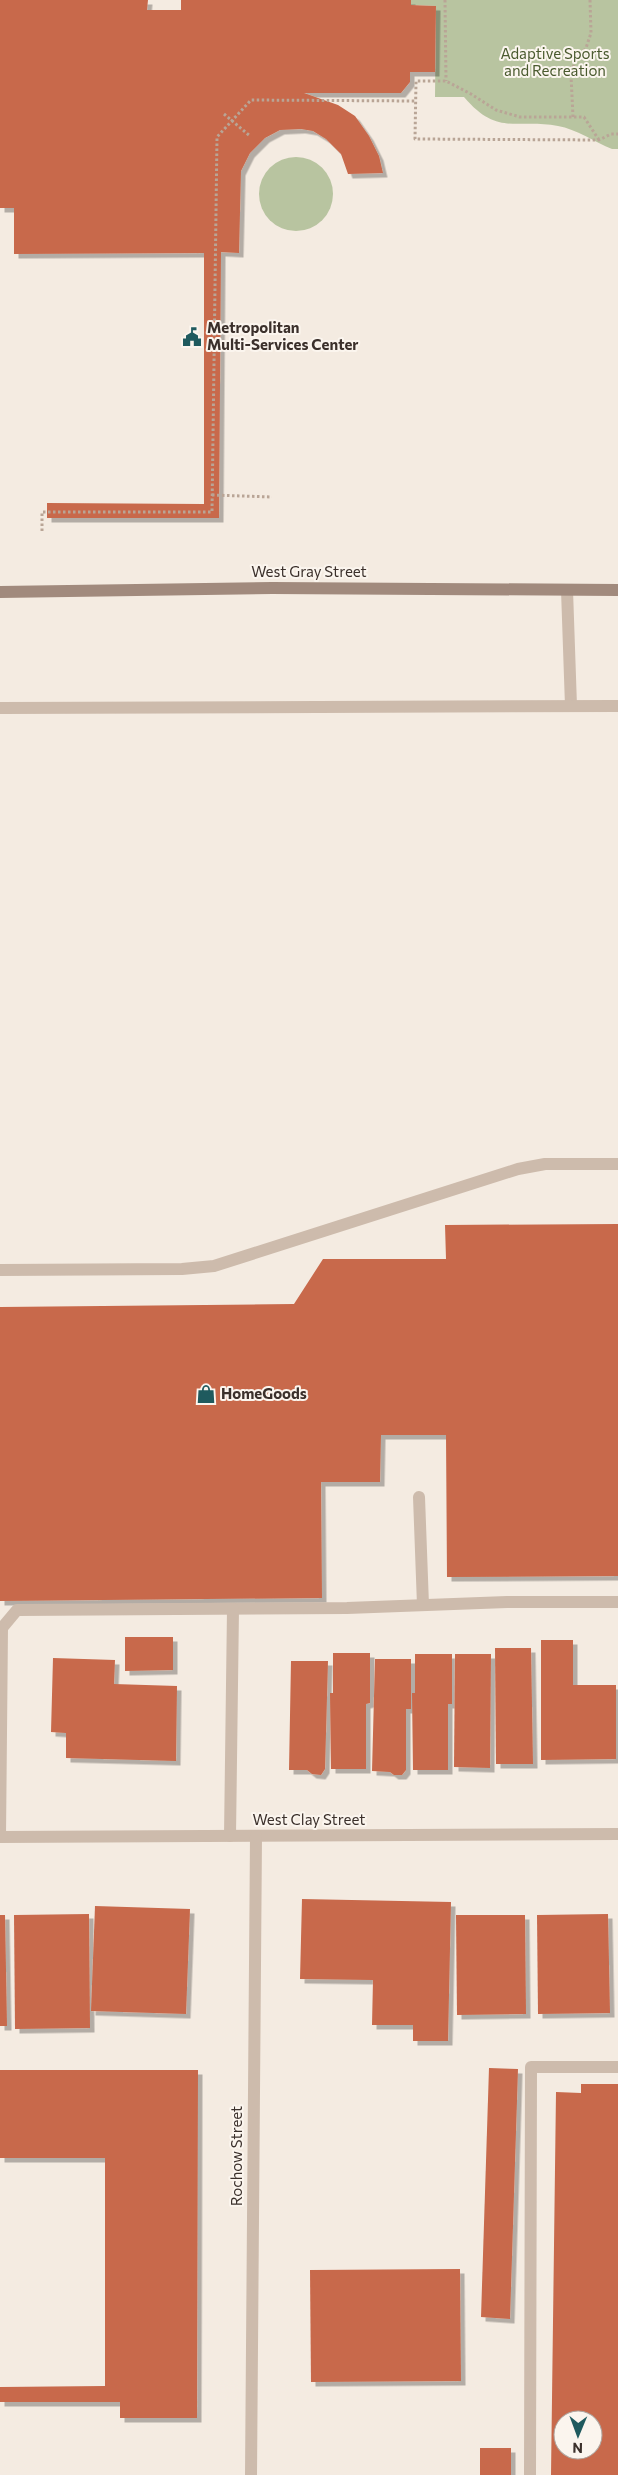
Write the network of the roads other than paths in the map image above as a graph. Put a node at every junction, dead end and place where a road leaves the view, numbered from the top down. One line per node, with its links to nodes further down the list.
1 (567, 590): 2 (main road, West Gray Street); 3 (main road, West Gray Street); 4 (street)
2 (618, 590)
3 (0, 592)
4 (571, 706): 5 (street); 6 (street)
5 (618, 706)
6 (0, 708)
7 (618, 1164): 8 (street)
8 (0, 1270)
9 (419, 1497): 11 (street)
10 (618, 1602): 11 (street)
11 (423, 1605): 12 (street)
12 (233, 1609): 13 (street); 16 (street)
13 (1, 1628): 14 (street)
14 (1, 1718): 18 (street)
15 (618, 1834): 17 (street, West Clay Street)
16 (230, 1836): 17 (street, West Clay Street); 18 (street, West Clay Street)
17 (256, 1836): 20 (street, Rochow Street)
18 (0, 1837)
19 (618, 2067): 21 (street)
20 (251, 2475)
21 (530, 2475)

